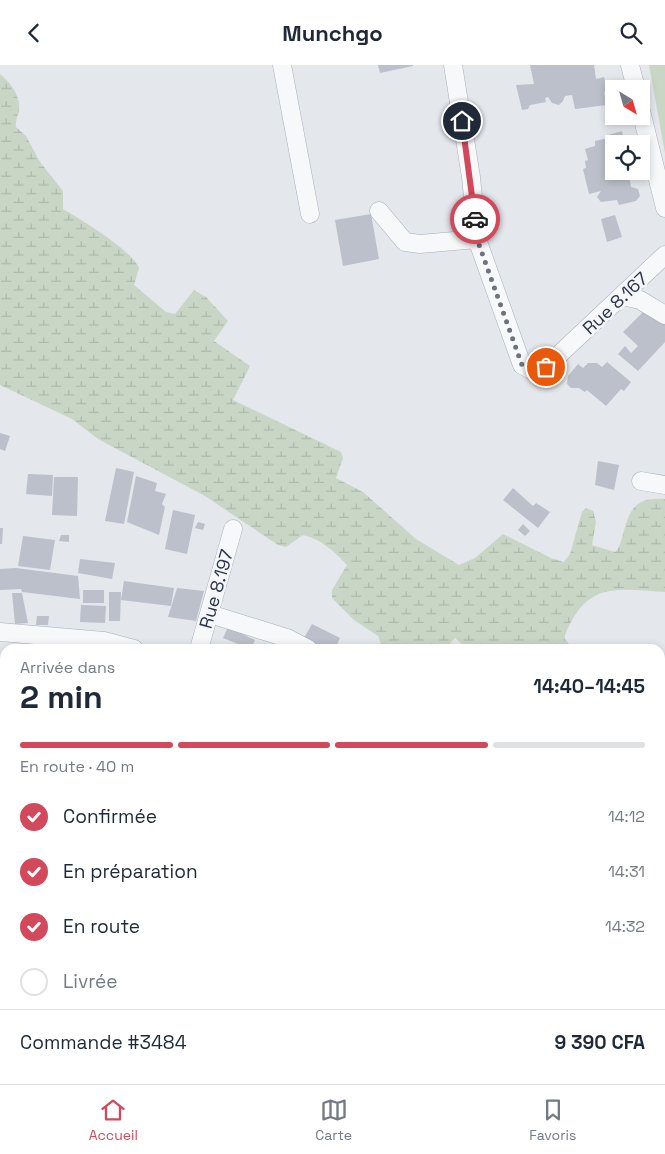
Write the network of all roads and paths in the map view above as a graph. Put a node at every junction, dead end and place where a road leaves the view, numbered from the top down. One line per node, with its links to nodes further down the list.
1 (282, 65): 8 (street)
2 (453, 65): 9 (street, Rue 8.167)
3 (630, 65): 4 (street)
4 (634, 80)
5 (644, 125): 6 (street)
6 (665, 208)
7 (379, 211): 9 (street)
8 (310, 214)
9 (477, 239): 11 (street, Rue 8.167)
10 (665, 255): 11 (street, Rue 8.167)
11 (622, 296): 12 (street)
12 (665, 315)
13 (641, 481): 14 (street)
14 (665, 485)
15 (232, 529): 16 (street, Rue 8.197)
16 (210, 614): 19 (street, Rue 8.197); 20 (street)
17 (0, 632): 18 (street)
18 (115, 644)
19 (201, 644)
20 (298, 644)

